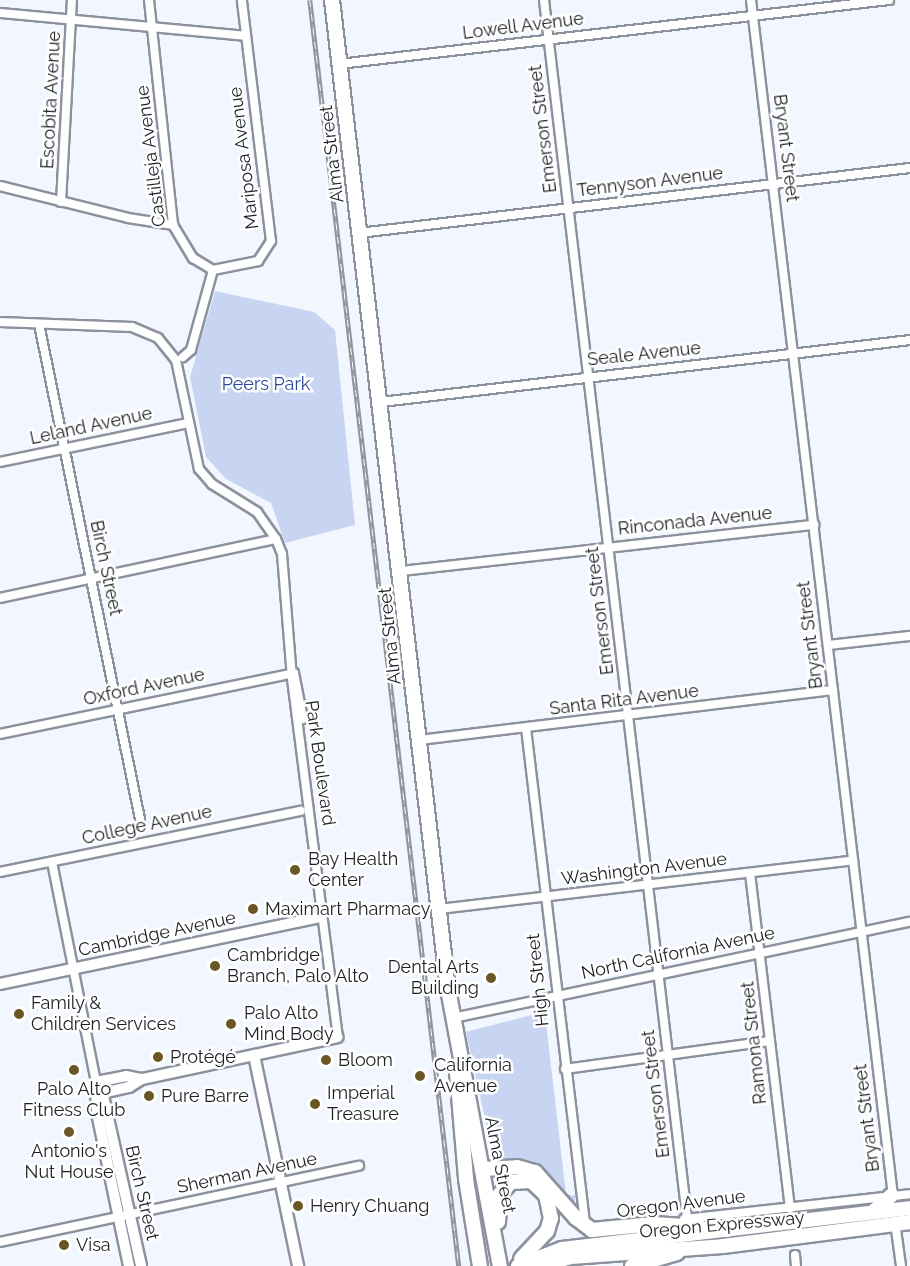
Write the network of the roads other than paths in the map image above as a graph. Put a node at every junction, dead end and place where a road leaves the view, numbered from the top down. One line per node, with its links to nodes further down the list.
1 (72, 0): 10 (street, Escobita Avenue)
2 (150, 0): 11 (street, Castilleja Avenue)
3 (242, 0): 12 (street, Mariposa Avenue)
4 (332, 0): 14 (main road, Alma Street)
5 (544, 0): 13 (street, Emerson Street)
6 (751, 0): 9 (street, Bryant Street)
7 (889, 0): 9 (street, Lowell Avenue)
8 (0, 13): 10 (street)
9 (753, 16): 13 (street, Lowell Avenue); 16 (street, Bryant Street)
10 (72, 19): 11 (street); 18 (street, Escobita Avenue)
11 (153, 29): 12 (street); 20 (street, Castilleja Avenue)
12 (246, 36): 22 (street, Mariposa Avenue)
13 (548, 39): 14 (street, Lowell Avenue); 19 (street, Emerson Street)
14 (339, 64): 21 (main road, Alma Street)
15 (910, 168): 16 (street, Tennyson Avenue)
16 (774, 184): 19 (street, Tennyson Avenue); 26 (street, Bryant Street)
17 (0, 186): 18 (street)
18 (61, 202): 20 (street)
19 (569, 208): 21 (street, Tennyson Avenue); 28 (street, Emerson Street)
20 (173, 225): 22 (street, Castilleja Avenue)
21 (359, 233): 29 (main road, Alma Street)
22 (213, 270): 27 (street)
23 (0, 322): 24 (street, Park Boulevard)
24 (39, 324): 30 (street, Park Boulevard); 31 (street, Birch Street)
25 (910, 340): 26 (street, Seale Avenue)
26 (794, 354): 28 (street, Seale Avenue); 33 (street, Bryant Street)
27 (183, 357)
28 (589, 376): 29 (street, Seale Avenue); 35 (street, Emerson Street)
29 (381, 402): 36 (main road, Alma Street)
30 (188, 423): 31 (street, Leland Avenue); 34 (street, Park Boulevard)
31 (65, 448): 32 (street, Leland Avenue); 37 (street, Birch Street)
32 (0, 462)
33 (814, 525): 35 (street, Rinconada Avenue); 40 (street, Bryant Street)
34 (276, 539): 37 (street); 41 (street, Park Boulevard)
35 (608, 546): 36 (street, Rinconada Avenue); 44 (street, Emerson Street)
36 (401, 571): 47 (main road, Alma Street)
37 (92, 579): 38 (street); 43 (street, Birch Street)
38 (0, 598)
39 (910, 636): 40 (street)
40 (828, 645): 42 (street, Bryant Street)
41 (294, 673): 43 (street, Oxford Avenue); 57 (street, Park Boulevard)
42 (833, 690): 44 (street, Santa Rita Avenue); 50 (street, Bryant Street)
43 (119, 710): 46 (street, Oxford Avenue); 49 (street, Birch Street)
44 (629, 717): 45 (street, Santa Rita Avenue); 54 (street, Emerson Street)
45 (526, 728): 47 (street, Santa Rita Avenue); 55 (street, High Street)
46 (0, 734)
47 (419, 740): 56 (main road, Alma Street)
48 (301, 811): 51 (street, College Avenue)
49 (140, 819)
50 (853, 860): 53 (street, Washington Avenue); 59 (street, Bryant Street)
51 (52, 862): 52 (street, College Avenue); 61 (street, Birch Street)
52 (0, 872)
53 (750, 873): 54 (street, Washington Avenue); 60 (street, Ramona Street)
54 (650, 885): 55 (street, Washington Avenue); 62 (street, Emerson Street)
55 (545, 897): 56 (street, Washington Avenue); 64 (street, High Street)
56 (439, 909): 65 (main road, Alma Street)
57 (321, 917): 61 (street, Cambridge Avenue); 66 (street, Park Boulevard)
58 (910, 922): 59 (street, North California Avenue)
59 (862, 931): 60 (street, North California Avenue); 77 (street, Bryant Street)
60 (760, 953): 62 (street, North California Avenue); 67 (street, Ramona Street)
61 (73, 969): 63 (street, Cambridge Avenue); 72 (street, Birch Street)
62 (658, 973): 64 (street, North California Avenue); 69 (street, Emerson Street)
63 (0, 984)
64 (556, 995): 65 (street, North California Avenue); 71 (street, High Street)
65 (453, 1018): 68 (main road, Alma Street)
66 (338, 1037): 70 (street)
67 (769, 1041): 69 (street); 78 (street, Ramona Street)
68 (458, 1044): 74 (main road, Alma Street); 95 (main road)
69 (667, 1054): 71 (street); 83 (street, Emerson Street)
70 (254, 1055): 72 (street); 75 (street)
71 (565, 1069): 87 (street, High Street)
72 (97, 1088): 81 (street, Birch Street)
73 (359, 1166): 75 (street, Sherman Avenue)
74 (482, 1169): 87 (main road); 89 (main road, Alma Street)
75 (280, 1183): 81 (street, Sherman Avenue); 94 (street)
76 (910, 1194): 77 (street, Oregon Avenue)
77 (892, 1195): 78 (street, Oregon Avenue); 80 (main road); 82 (street, Bryant Street)
78 (790, 1209): 85 (street, Oregon Avenue)
79 (910, 1209): 82 (main road, Oregon Expressway)
80 (873, 1212): 82 (main road, Oregon Expressway); 85 (main road, Oregon Expressway)
81 (125, 1216): 88 (street, Sherman Avenue); 92 (street, Birch Street); 93 (street, Birch Street)
82 (895, 1217): 84 (main road, Oregon Expressway); 90 (main road, Oregon Expressway); 101 (street, Bryant Street)
83 (687, 1218): 85 (street, Oregon Avenue); 86 (street, Oregon Avenue)
84 (910, 1222)
85 (723, 1223): 86 (main road); 97 (main road, Oregon Expressway)
86 (654, 1224): 87 (main road, Oregon Avenue)
87 (587, 1227)
88 (0, 1242)
89 (497, 1245): 96 (main road, Alma Street); 97 (main road)
90 (687, 1248): 98 (main road, Oregon Expressway); 99 (main road)
91 (795, 1255): 100 (street)
92 (129, 1266)
93 (141, 1266)
94 (298, 1266)
95 (480, 1266)
96 (500, 1266)
97 (516, 1266)
98 (539, 1266)
99 (632, 1266)
100 (796, 1266)
101 (901, 1266)

